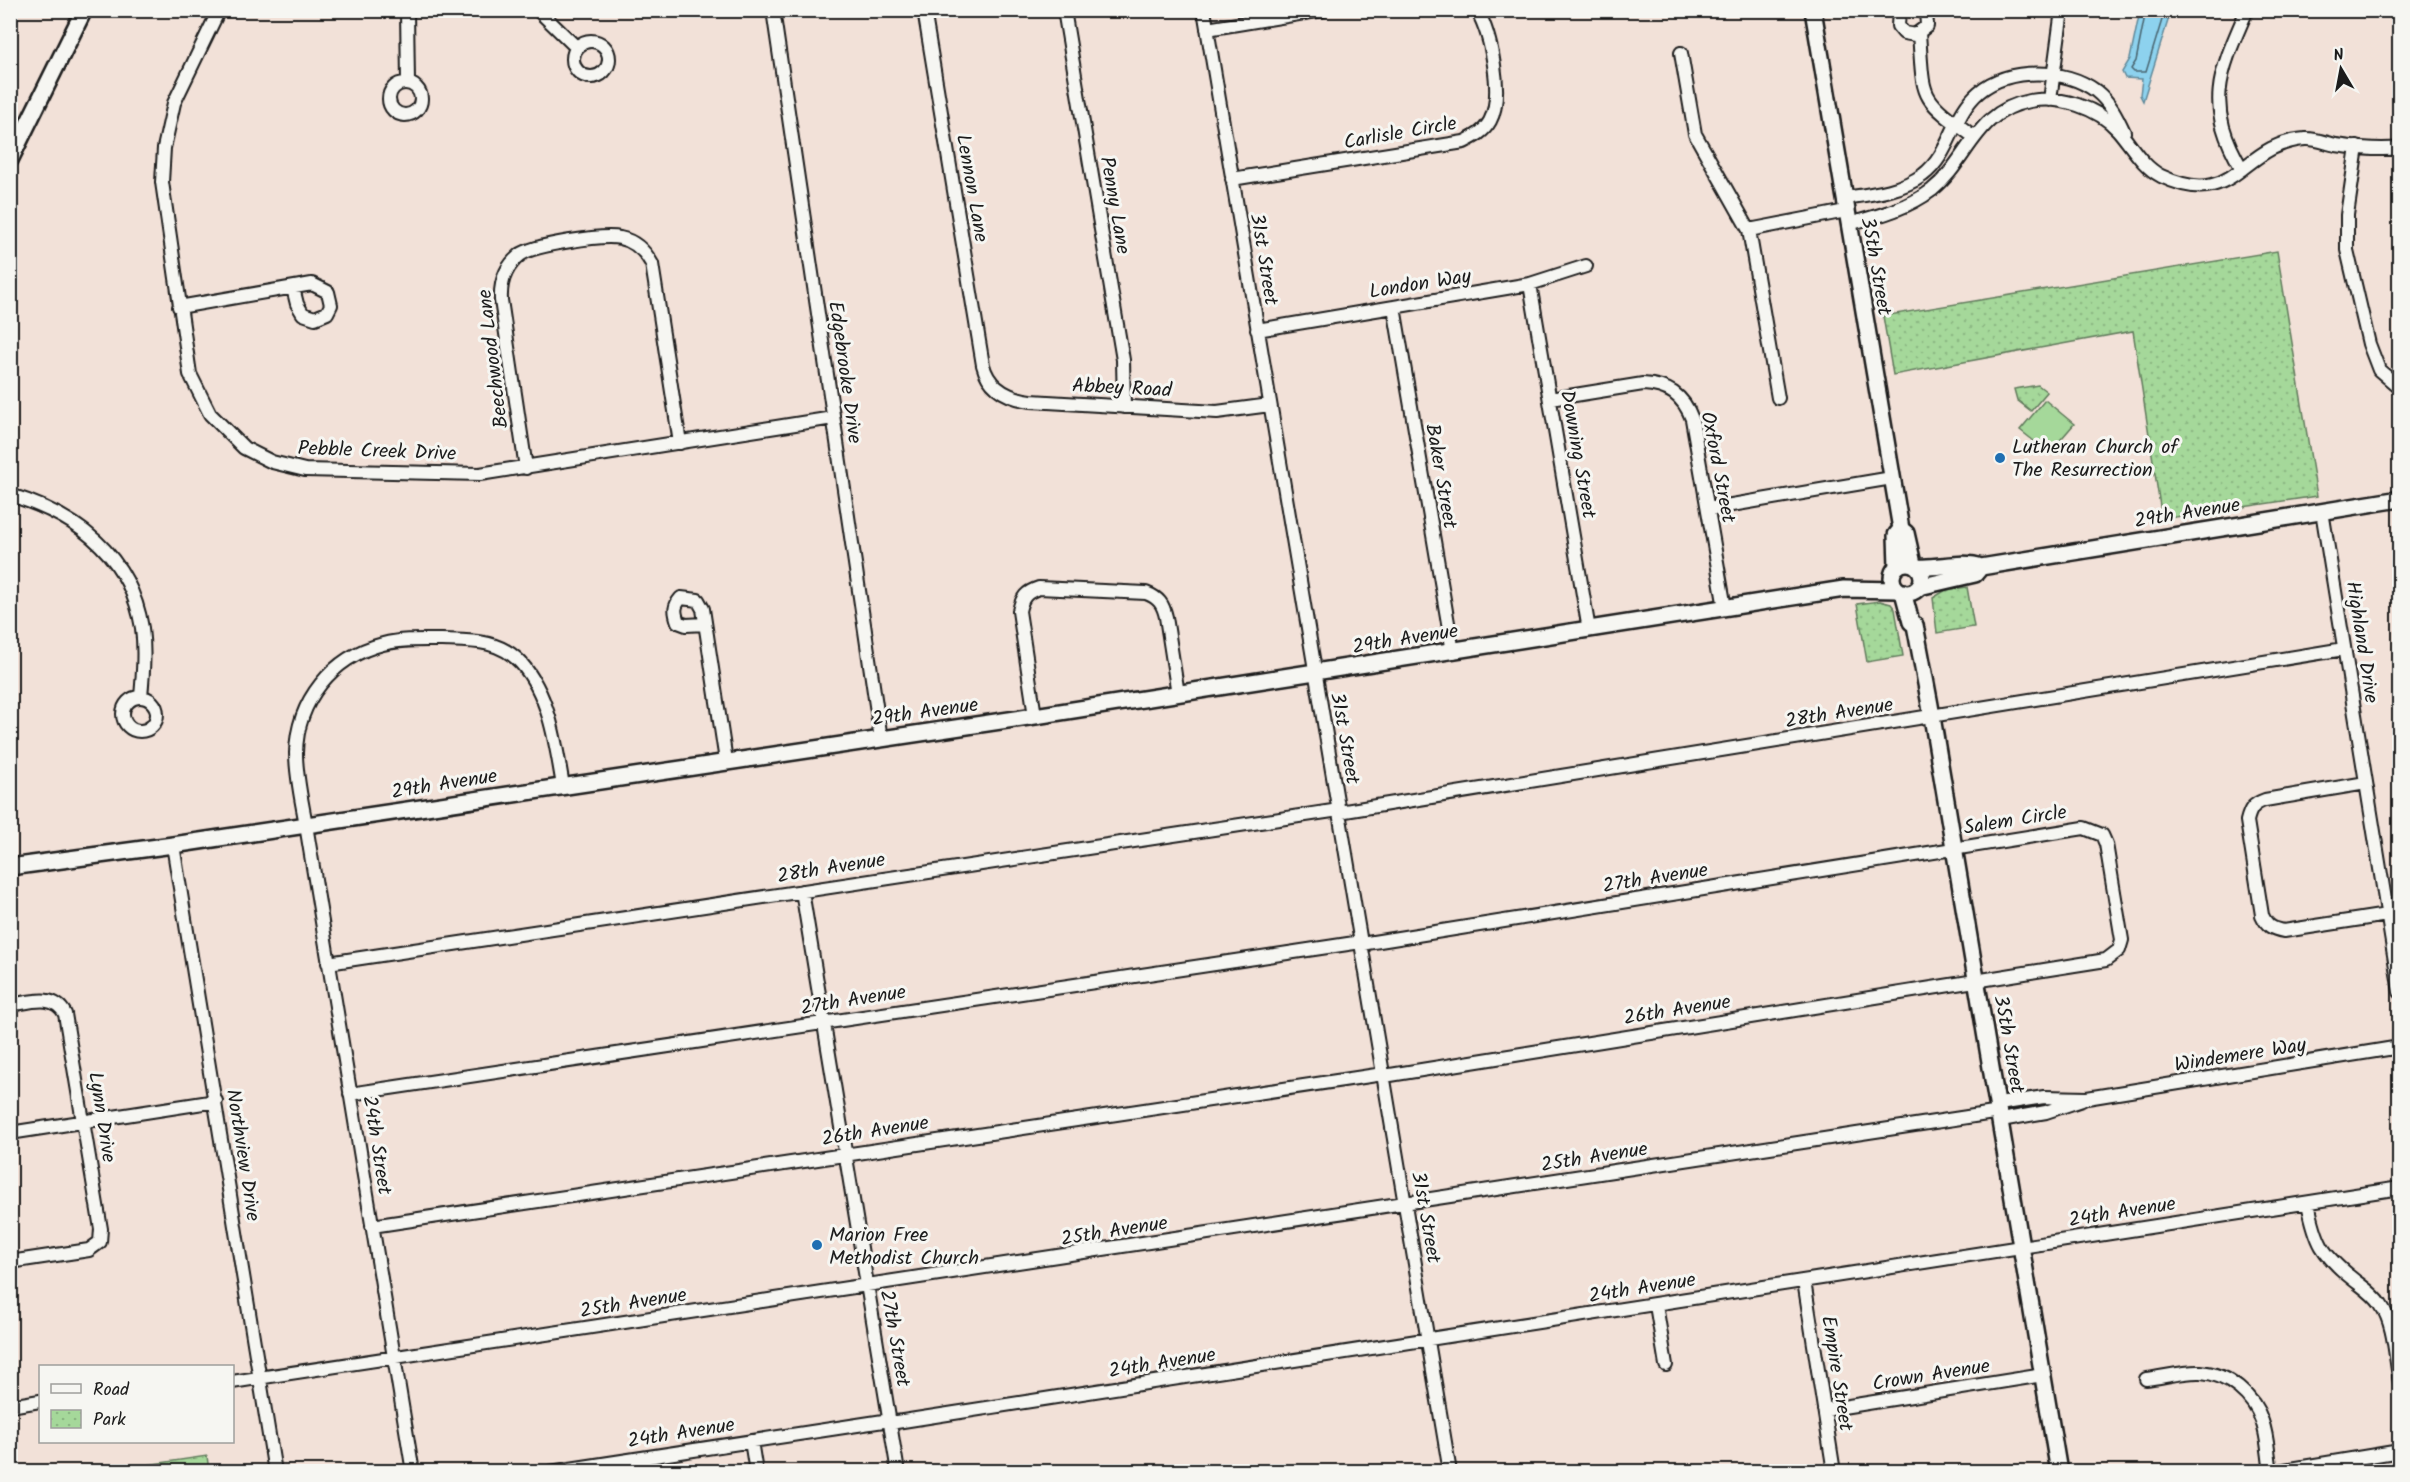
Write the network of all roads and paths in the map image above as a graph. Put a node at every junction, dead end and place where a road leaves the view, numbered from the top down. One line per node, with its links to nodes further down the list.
1 (219, 10): 36 (street, Pebble Creek Drive)
2 (407, 10): 21 (street)
3 (538, 10): 18 (street)
4 (773, 10): 45 (street, Edgebrooke Drive)
5 (924, 10): 39 (street, Lennon Lane)
6 (1064, 10): 44 (street, Penny Lane)
7 (1204, 10): 16 (street, 31st Street)
8 (1323, 10): 16 (street)
9 (1477, 10): 30 (street, Carlisle Circle)
10 (1813, 10): 31 (street, 35th Street)
11 (1899, 10): 17 (street)
12 (1926, 10): 17 (street)
13 (2062, 10): 20 (street)
14 (2247, 10): 29 (street)
15 (79, 13): 28 (street)
16 (1207, 29): 30 (street, 31st Street)
17 (1919, 33): 23 (street)
18 (577, 48)
19 (1681, 53): 32 (street)
20 (2054, 74): 22 (street); 23 (street); 25 (street)
21 (408, 83)
22 (2050, 100): 24 (street); 25 (street)
23 (1955, 123): 24 (street); 31 (street)
24 (1973, 136): 31 (street)
25 (2131, 147): 29 (street)
26 (2357, 147): 27 (street); 29 (street); 40 (street)
27 (2400, 148)
28 (10, 160)
29 (2242, 169)
30 (1232, 179): 38 (street, 31st Street)
31 (1846, 211): 32 (street); 48 (street, 35th Street)
32 (1749, 230): 41 (street)
33 (1586, 267): 34 (street, London Way)
34 (1530, 284): 37 (street, London Way); 42 (street, Downing Street)
35 (293, 288): 36 (street)
36 (180, 307): 47 (street, Pebble Creek Drive)
37 (1394, 307): 38 (street, London Way); 63 (street, Baker Street)
38 (1257, 330): 43 (street, 31st Street)
39 (985, 371): 44 (street, Abbey Road)
40 (2400, 388)
41 (1778, 398)
42 (1550, 399): 51 (street, Oxford Street); 61 (street, Downing Street)
43 (1270, 405): 44 (street, Abbey Road); 64 (street, 31st Street)
44 (1124, 407)
45 (833, 418): 46 (street, Pebble Creek Drive); 69 (street, Edgebrooke Drive)
46 (680, 443): 47 (street, Pebble Creek Drive); 47 (street, Beechwood Lane)
47 (526, 468)
48 (1892, 478): 51 (street); 53 (street, 35th Street)
49 (10, 495): 66 (street)
50 (2400, 499): 52 (street, 29th Avenue)
51 (1708, 508): 59 (street, Oxford Street)
52 (2322, 511): 55 (street, 29th Avenue); 62 (street, Highland Drive)
53 (1901, 529): 54 (street, 35th Street); 56 (street, 35th Street)
54 (1915, 566): 55 (street, 29th Avenue); 56 (street); 58 (street)
55 (1981, 567): 58 (street, 29th Avenue)
56 (1895, 570): 57 (street, 29th Avenue); 58 (street)
57 (1844, 589): 58 (street, 29th Avenue); 59 (street, 29th Avenue)
58 (1909, 589): 68 (street, 35th Street)
59 (1725, 608): 61 (street, 29th Avenue)
60 (705, 624): 70 (street)
61 (1589, 630): 63 (street, 29th Avenue)
62 (2344, 649): 68 (street, 28th Avenue); 71 (street, Highland Drive)
63 (1453, 652): 64 (street, 29th Avenue)
64 (1315, 674): 65 (street, 29th Avenue); 73 (street, 31st Street)
65 (1178, 694): 67 (street, 29th Avenue); 67 (street)
66 (141, 697)
67 (1035, 716): 69 (street, 29th Avenue)
68 (1932, 717): 73 (street, 28th Avenue); 76 (street, 35th Street)
69 (881, 739): 70 (street, 29th Avenue)
70 (726, 761): 72 (street, 29th Avenue)
71 (2366, 783): 79 (street, Highland Drive); 79 (street)
72 (562, 786): 74 (street, 29th Avenue); 74 (street, 24th Street)
73 (1339, 811): 78 (street, 28th Avenue); 80 (street, 31st Street)
74 (306, 825): 75 (street, 29th Avenue); 81 (street, 24th Street)
75 (173, 845): 77 (street, 29th Avenue); 89 (street, Northview Drive)
76 (1955, 849): 80 (street, 27th Avenue); 82 (street, 35th Street); 82 (street, Salem Circle)
77 (10, 867)
78 (802, 891): 81 (street, 28th Avenue); 85 (street, 27th Street)
79 (2387, 915): 83 (street, Highland Drive)
80 (1361, 943): 85 (street, 27th Avenue); 87 (street, 31st Street)
81 (328, 963): 88 (street, 24th Street)
82 (1978, 981): 87 (street, 26th Avenue); 90 (street, 35th Street)
83 (2400, 992)
84 (10, 1005): 91 (street, Lynn Drive)
85 (823, 1023): 88 (street, 27th Avenue); 93 (street, 27th Street)
86 (2400, 1047): 90 (street, Windemere Way)
87 (1383, 1075): 93 (street, 26th Avenue); 96 (street, 31st Street)
88 (350, 1094): 97 (street, 24th Street)
89 (216, 1101): 91 (street); 107 (street, Northview Drive)
90 (2000, 1112): 96 (street, 25th Avenue); 98 (street, 35th Street)
91 (84, 1122): 92 (street); 99 (street, Lynn Drive)
92 (10, 1133)
93 (846, 1154): 97 (street, 26th Avenue); 101 (street, 27th Street)
94 (2400, 1188): 95 (street, 24th Avenue)
95 (2307, 1203): 98 (street, 24th Avenue); 110 (street)
96 (1405, 1205): 101 (street, 25th Avenue); 103 (street, 31st Street)
97 (372, 1226): 104 (street, 24th Street)
98 (2022, 1246): 100 (street, 24th Avenue); 106 (street, 35th Street)
99 (10, 1262)
100 (1804, 1281): 102 (street, 24th Avenue); 113 (street, Empire Street)
101 (867, 1286): 104 (street, 25th Avenue); 114 (street, 27th Street)
102 (1656, 1305): 103 (street, 24th Avenue); 105 (street)
103 (1428, 1341): 114 (street, 24th Avenue); 122 (street, 31st Street)
104 (394, 1358): 107 (street, 25th Avenue); 118 (street, 24th Street)
105 (1666, 1365)
106 (2043, 1375): 113 (street, Crown Avenue); 124 (street, 35th Street)
107 (260, 1378): 109 (street, 25th Avenue); 117 (street, Northview Drive)
108 (2146, 1379): 125 (street)
109 (234, 1382)
110 (2400, 1382)
111 (39, 1401): 112 (street)
112 (10, 1406)
113 (1824, 1410): 123 (street, Empire Street)
114 (890, 1421): 115 (street, 24th Avenue); 121 (street, 27th Street)
115 (751, 1441): 119 (street, 24th Avenue); 120 (street)
116 (2400, 1452): 125 (street)
117 (275, 1472)
118 (413, 1472)
119 (550, 1472)
120 (756, 1472)
121 (898, 1472)
122 (1450, 1472)
123 (1834, 1472)
124 (2059, 1472)
125 (2271, 1472)

